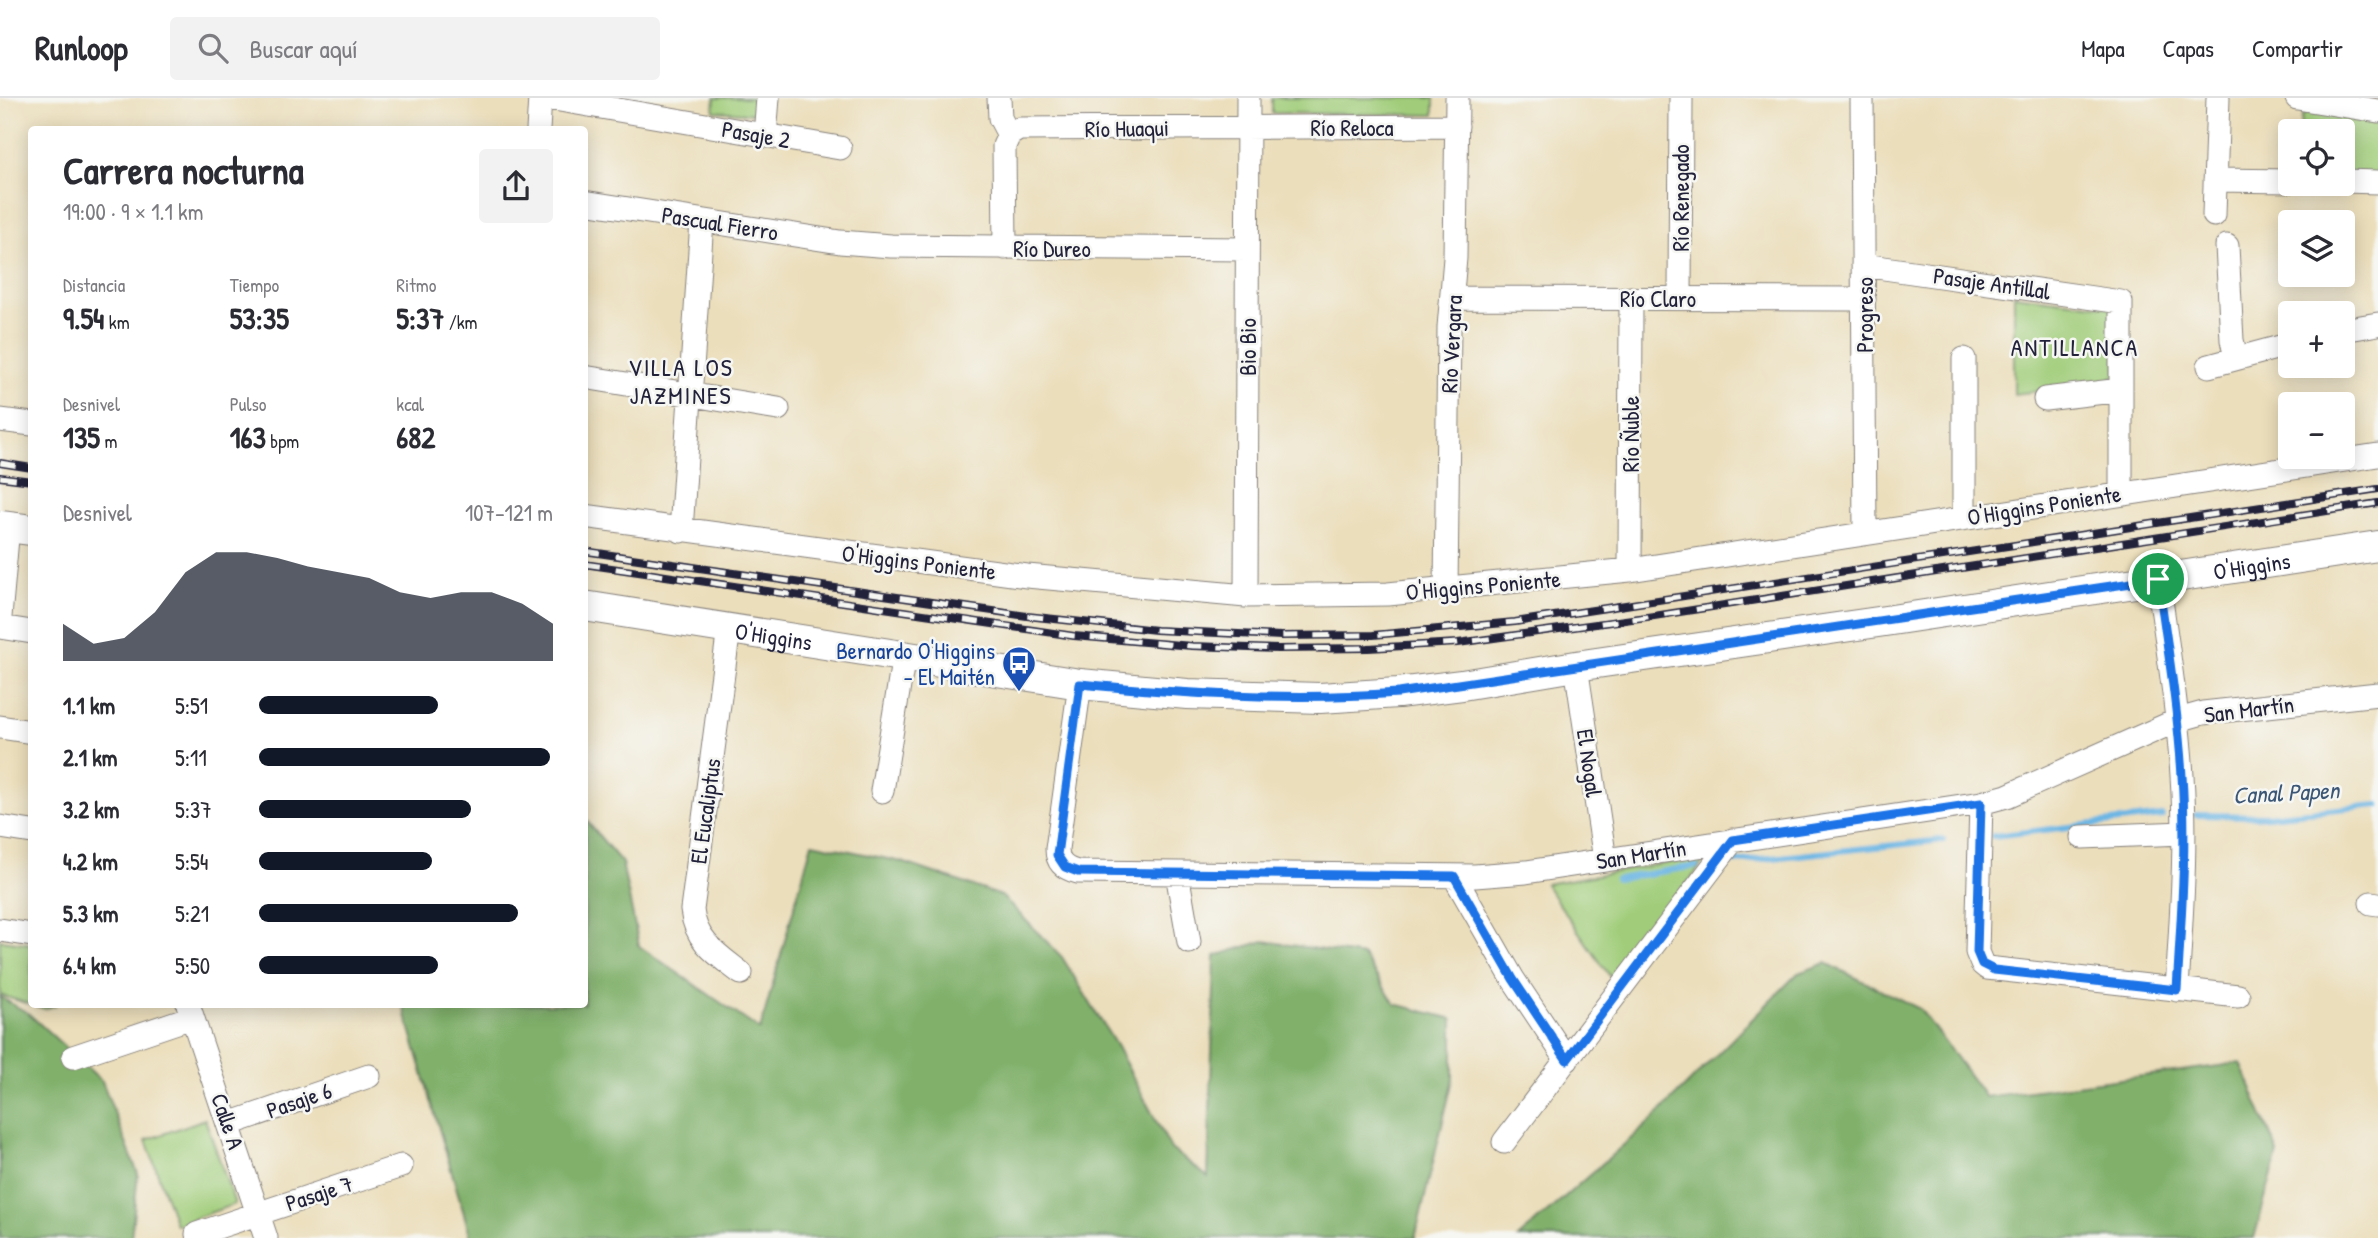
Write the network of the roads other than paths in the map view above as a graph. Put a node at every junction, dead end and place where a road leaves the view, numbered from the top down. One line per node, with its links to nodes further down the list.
1 (540, 98): 12 (street)
2 (548, 98): 16 (street, Pasaje 2)
3 (768, 98): 16 (street)
4 (999, 98): 15 (street)
5 (1248, 98): 14 (street, Bio Bio)
6 (1457, 98): 13 (street, Río Vergara)
7 (1681, 98): 32 (street, Río Renegado)
8 (1863, 98): 29 (street, Progreso)
9 (2218, 98): 18 (street)
10 (2297, 98): 11 (street)
11 (2378, 111)
12 (538, 126)
13 (1457, 126): 14 (street, Río Reloca); 30 (street, Río Vergara)
14 (1248, 127): 15 (street, Río Huaqui); 28 (street, Bio Bio)
15 (1009, 135): 27 (street)
16 (765, 136): 17 (street, Pasaje 2)
17 (840, 148)
18 (2215, 180): 19 (street); 23 (street)
19 (2278, 181)
20 (2355, 181): 21 (street)
21 (2378, 182)
22 (588, 203): 24 (street, Pascual Fierro)
23 (2214, 215)
24 (702, 221): 25 (street, Pascual Fierro); 42 (street)
25 (856, 243): 27 (street, Río Dureo)
26 (2227, 246): 37 (street)
27 (1005, 248): 28 (street, Río Dureo)
28 (1247, 249): 58 (street, Bio Bio)
29 (1863, 265): 33 (street, Progreso); 41 (street, Pasaje Antillal)
30 (1453, 298): 31 (street, Río Claro); 57 (street, Río Vergara)
31 (1631, 298): 32 (street, Río Claro); 55 (street, Río Ñuble)
32 (1680, 298): 33 (street, Río Claro)
33 (1864, 299): 53 (street, Progreso)
34 (2378, 324): 35 (street)
35 (2355, 328)
36 (2278, 347): 37 (street)
37 (2236, 358): 39 (street)
38 (1964, 359): 50 (street)
39 (2209, 366)
40 (588, 378): 42 (street)
41 (2121, 390): 43 (street); 48 (street)
42 (690, 396): 44 (street); 52 (street)
43 (2045, 399)
44 (778, 409)
45 (0, 420): 46 (street)
46 (28, 424)
47 (2378, 455): 48 (street, O'Higgins Poniente)
48 (2121, 493): 50 (street, O'Higgins Poniente)
49 (588, 517): 52 (street, O'Higgins Poniente)
50 (1964, 518): 53 (street, O'Higgins Poniente)
51 (13, 528): 60 (street)
52 (681, 531): 58 (street, O'Higgins Poniente)
53 (1865, 533): 55 (street, O'Higgins Poniente)
54 (2378, 546): 56 (street, O'Higgins)
55 (1630, 570): 57 (street, O'Higgins Poniente)
56 (2158, 579): 65 (street, O'Higgins); 68 (street)
57 (1446, 590): 58 (street, O'Higgins Poniente)
58 (1246, 596)
59 (588, 607): 62 (street, O'Higgins)
60 (0, 617)
61 (0, 627): 63 (street)
62 (729, 628): 64 (street, O'Higgins); 84 (street, El Eucaliptus)
63 (28, 631)
64 (904, 656): 66 (street, O'Higgins); 71 (street)
65 (1576, 666): 66 (street, O'Higgins); 78 (street, El Nogal)
66 (1080, 684): 79 (street, San Martín)
67 (2378, 694): 68 (street, San Martín)
68 (2178, 720): 72 (street, San Martín); 75 (street)
69 (0, 727): 70 (street)
70 (28, 731)
71 (882, 791)
72 (1981, 803): 77 (street, San Martín); 85 (street)
73 (0, 827): 74 (street)
74 (28, 831)
75 (2184, 833): 76 (street); 85 (street)
76 (2082, 837)
77 (1733, 840): 78 (street, San Martín); 89 (street)
78 (1605, 860): 80 (street, San Martín)
79 (1177, 873): 80 (street, San Martín); 83 (street)
80 (1454, 876): 89 (street)
81 (0, 930): 82 (street)
82 (28, 934)
83 (1189, 942)
84 (741, 973)
85 (2177, 990): 86 (street)
86 (2238, 996)
87 (190, 1011): 88 (street); 91 (street, Calle A)
88 (73, 1057)
89 (1567, 1060): 92 (street)
90 (369, 1076): 91 (street, Pasaje 6)
91 (229, 1124): 94 (street, Calle A)
92 (1504, 1142)
93 (401, 1166): 94 (street, Pasaje 7)
94 (258, 1214): 95 (street, Pasaje 7); 96 (street, Calle A)
95 (197, 1234)
96 (266, 1238)

